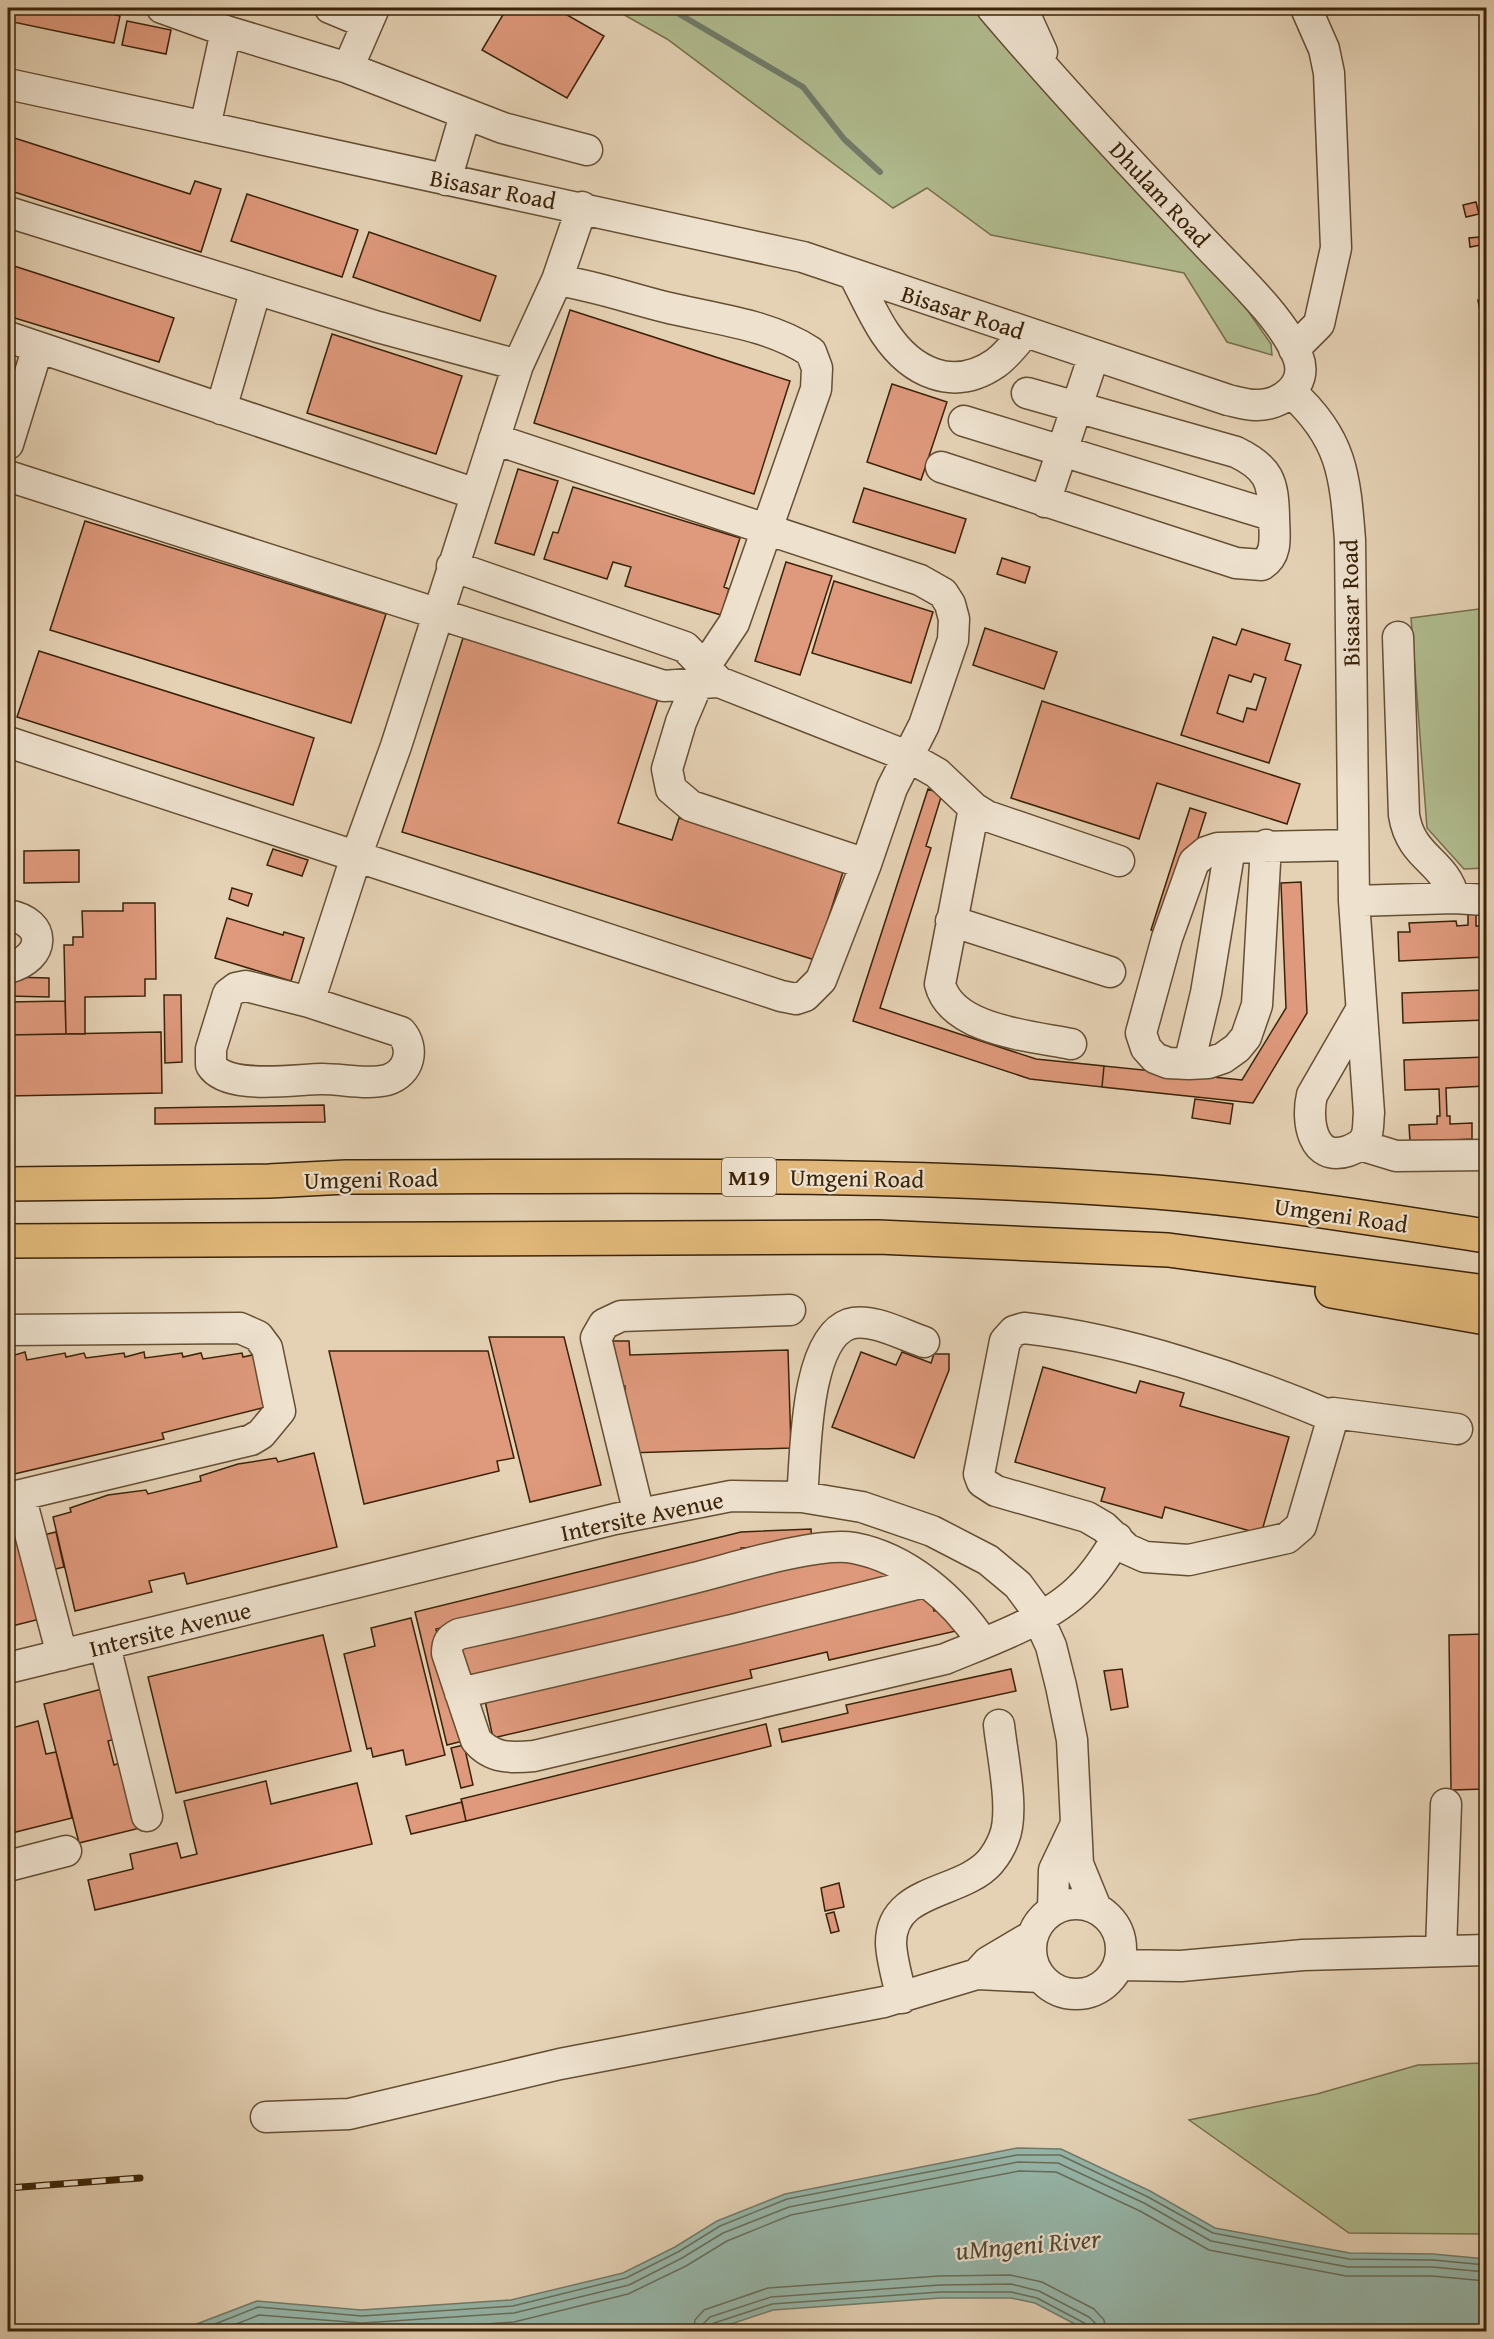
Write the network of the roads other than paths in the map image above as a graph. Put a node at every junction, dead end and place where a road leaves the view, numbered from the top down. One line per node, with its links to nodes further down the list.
1 (162, 8): 7 (street)
2 (330, 8): 6 (street)
3 (992, 8): 10 (street, Dhulam Road)
4 (1022, 8): 10 (street)
5 (1306, 8): 23 (street)
6 (370, 15): 8 (street)
7 (226, 31): 8 (street); 12 (street)
8 (348, 68): 11 (street)
9 (8, 84): 12 (street, Bisasar Road)
10 (1057, 85): 23 (street, Dhulam Road)
11 (465, 115): 13 (street); 14 (street)
12 (205, 127): 14 (street, Bisasar Road)
13 (587, 150)
14 (446, 180): 15 (street, Bisasar Road)
15 (582, 207): 17 (street, Bisasar Road); 18 (street)
16 (8, 212): 19 (street)
17 (854, 275): 20 (street, Bisasar Road); 20 (street)
18 (557, 280): 25 (street); 39 (street)
19 (256, 289): 25 (street); 28 (street)
20 (1025, 332): 24 (street, Bisasar Road)
21 (8, 337): 22 (street)
22 (38, 347): 28 (street); 32 (street)
23 (1294, 349): 26 (street, Dhulam Road)
24 (1094, 355): 26 (street, Bisasar Road); 29 (street)
25 (518, 365): 31 (street)
26 (1291, 392): 47 (street, Bisasar Road)
27 (1027, 393): 29 (street)
28 (221, 409): 36 (street)
29 (1076, 409): 33 (street); 38 (street)
30 (964, 421): 33 (street)
31 (494, 439): 36 (street); 39 (street)
32 (8, 444)
33 (1062, 450): 37 (street); 38 (street)
34 (941, 466): 37 (street)
35 (8, 476): 41 (street)
36 (476, 494): 40 (street)
37 (1045, 502): 38 (street)
38 (1274, 516)
39 (768, 531): 43 (street); 45 (street)
40 (452, 566): 41 (street); 43 (street)
41 (440, 612): 43 (street); 50 (street)
42 (1398, 637): 53 (street)
43 (707, 677): 45 (street); 52 (street)
44 (8, 742): 50 (street)
45 (907, 756): 46 (street); 52 (street)
46 (974, 808): 51 (street); 57 (street)
47 (1353, 844): 48 (street); 55 (street, Bisasar Road)
48 (1266, 845): 49 (street); 63 (street)
49 (1230, 848): 63 (street); 63 (street)
50 (356, 857): 52 (street); 60 (street)
51 (1119, 861)
52 (866, 864)
53 (1454, 898): 54 (street); 55 (street)
54 (1486, 900)
55 (1354, 901): 61 (street, Bisasar Road)
56 (8, 915): 58 (street)
57 (951, 921): 59 (street); 62 (street)
58 (8, 968)
59 (1110, 972)
60 (309, 1002): 60 (street)
61 (1361, 1010): 64 (street, Bisasar Road); 64 (street)
62 (1071, 1044)
63 (1189, 1064)
64 (1360, 1145): 65 (street)
65 (1486, 1155)
66 (8, 1184): 67 (highway, Umgeni Road / M19)
67 (1486, 1236)
68 (44, 1240): 69 (highway); 70 (highway); 71 (highway)
69 (8, 1241)
70 (8, 1248)
71 (1122, 1250): 72 (highway); 74 (highway)
72 (1486, 1292)
73 (790, 1310): 81 (street)
74 (1486, 1318)
75 (8, 1330): 79 (street)
76 (924, 1342): 80 (street)
77 (1334, 1416): 78 (street); 82 (street); 82 (street)
78 (1457, 1429)
79 (14, 1496): 87 (street)
80 (802, 1497): 81 (street, Intersite Avenue); 84 (street, Intersite Avenue)
81 (639, 1514): 86 (street, Intersite Avenue)
82 (1117, 1538): 84 (street)
83 (926, 1582): 85 (street); 89 (street); 89 (street)
84 (1038, 1616): 85 (street); 93 (street, Intersite Avenue)
85 (983, 1643): 89 (street)
86 (105, 1646): 87 (street, Intersite Avenue); 92 (street)
87 (62, 1655): 88 (street, Intersite Avenue)
88 (8, 1668)
89 (460, 1693)
90 (999, 1725): 104 (street)
91 (1446, 1804): 100 (street)
92 (147, 1816)
93 (1074, 1828): 96 (street, Intersite Avenue); 97 (street, Intersite Avenue)
94 (66, 1851): 95 (street)
95 (8, 1866)
96 (1096, 1908): 97 (street); 101 (street)
97 (1053, 1910): 98 (street)
98 (1032, 1936): 102 (street); 103 (street)
99 (1486, 1950): 100 (street)
100 (1441, 1951): 101 (street)
101 (1118, 1965): 103 (street)
102 (977, 1974): 103 (street); 104 (street)
103 (1040, 1977)
104 (902, 1998): 105 (street)
105 (266, 2117)

